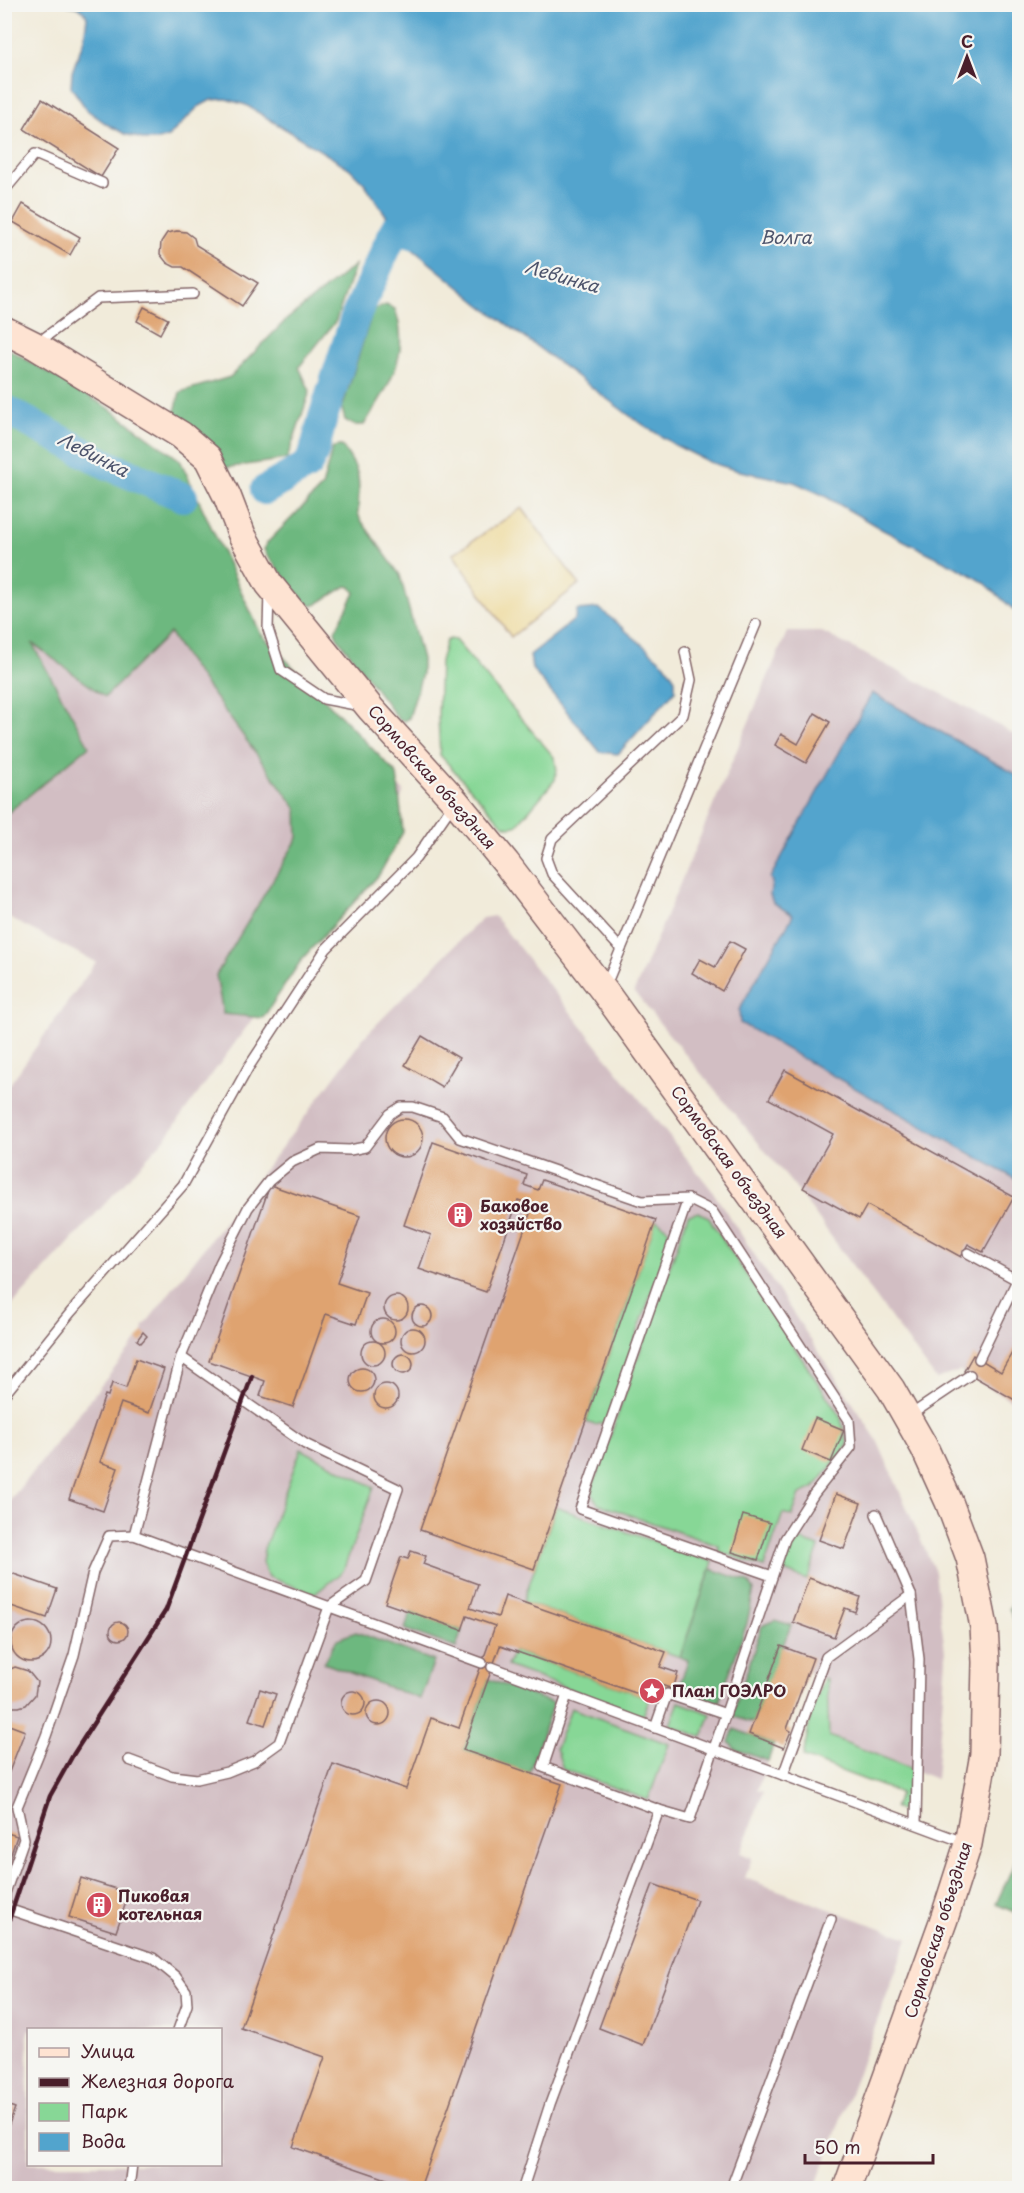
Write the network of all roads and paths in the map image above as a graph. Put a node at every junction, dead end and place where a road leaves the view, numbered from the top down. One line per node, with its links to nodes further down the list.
1 (102, 183): 2 (lane)
2 (4, 191)
3 (193, 294): 5 (lane)
4 (4, 330): 5 (street, Сормовская объездная)
5 (34, 345): 6 (street, Сормовская объездная)
6 (269, 584): 9 (street, Сормовская объездная); 9 (lane)
7 (756, 624): 11 (lane)
8 (685, 652): 11 (lane)
9 (371, 708): 10 (street, Сормовская объездная)
10 (455, 801): 12 (street, Сормовская объездная); 19 (lane)
11 (621, 949): 12 (lane)
12 (604, 990): 20 (street, Сормовская объездная)
13 (688, 1199): 16 (lane); 23 (lane); 23 (lane)
14 (968, 1253): 15 (lane)
15 (1018, 1277): 17 (lane)
16 (181, 1357): 22 (lane); 25 (lane)
17 (979, 1359)
18 (970, 1375): 20 (lane)
19 (4, 1395)
20 (907, 1417): 36 (street, Сормовская объездная)
21 (876, 1514): 24 (lane)
22 (134, 1534): 25 (lane); 38 (lane)
23 (772, 1576): 29 (lane)
24 (912, 1595): 33 (lane); 35 (lane)
25 (329, 1607): 26 (lane); 32 (lane)
26 (482, 1663)
27 (492, 1667): 28 (lane)
28 (567, 1695): 30 (lane); 34 (lane)
29 (726, 1714): 30 (lane); 31 (lane)
30 (655, 1728): 31 (lane)
31 (713, 1749): 33 (lane); 34 (lane)
32 (129, 1760)
33 (783, 1775): 35 (lane)
34 (660, 1810): 41 (lane)
35 (916, 1824): 36 (lane)
36 (968, 1844): 43 (street, Сормовская объездная)
37 (831, 1919): 42 (lane)
38 (179, 2028)
39 (132, 2166): 40 (lane)
40 (129, 2188)
41 (523, 2188)
42 (731, 2188)
43 (847, 2188)

